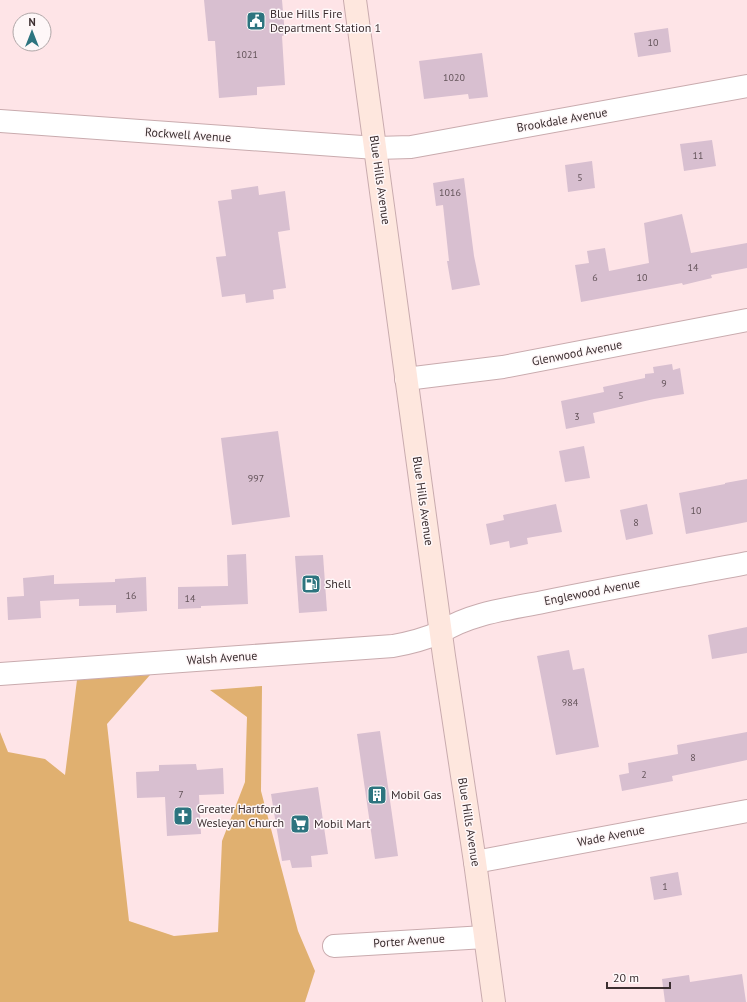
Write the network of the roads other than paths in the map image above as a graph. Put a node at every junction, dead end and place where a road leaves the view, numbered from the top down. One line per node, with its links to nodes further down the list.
1 (355, 0): 4 (main road, Blue Hills Avenue)
2 (747, 86): 4 (street, Brookdale Avenue)
3 (0, 121): 4 (street, Rockwell Avenue)
4 (376, 148): 6 (main road, Blue Hills Avenue)
5 (747, 320): 6 (street, Glenwood Avenue)
6 (406, 379): 8 (main road, Blue Hills Avenue)
7 (747, 563): 8 (street, Englewood Avenue)
8 (441, 632): 9 (street, Walsh Avenue); 11 (main road, Blue Hills Avenue)
9 (0, 674)
10 (747, 811): 11 (street, Wade Avenue)
11 (475, 862): 12 (main road, Blue Hills Avenue)
12 (485, 937): 13 (street, Porter Avenue); 14 (main road, Blue Hills Avenue)
13 (334, 946)
14 (494, 1002)

